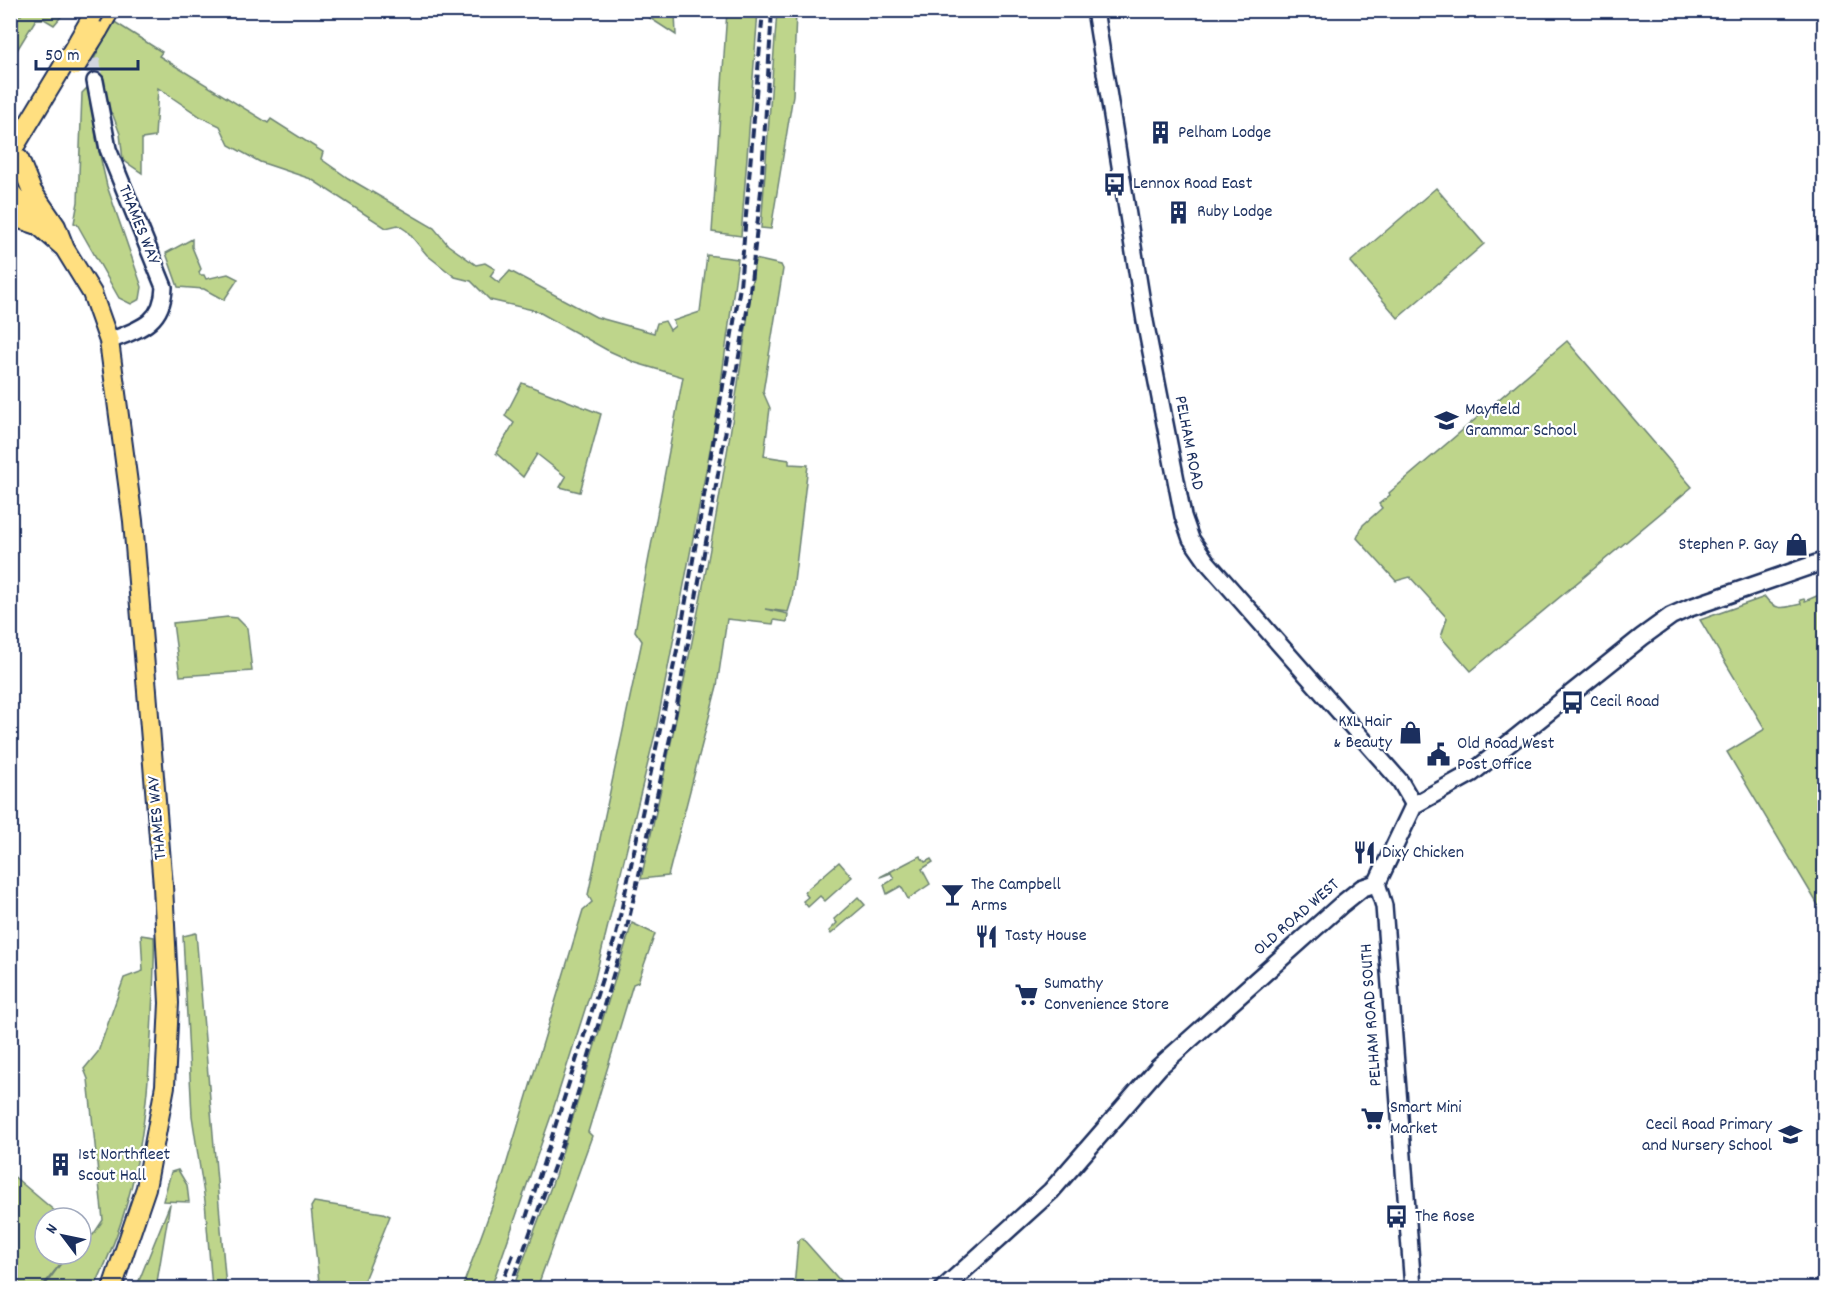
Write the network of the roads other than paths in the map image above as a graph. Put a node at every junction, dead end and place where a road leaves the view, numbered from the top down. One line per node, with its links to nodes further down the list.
1 (96, 10): 5 (main road, bridge)
2 (110, 10): 5 (main road, bridge)
3 (1095, 10): 13 (street, PELHAM ROAD)
4 (95, 81): 11 (street, THAMES WAY)
5 (53, 94): 6 (main road)
6 (13, 163): 10 (main road, THAMES WAY)
7 (10, 191): 9 (main road, THAMES WAY)
8 (10, 216): 9 (main road)
9 (38, 225): 10 (main road, THAMES WAY)
10 (66, 249): 11 (main road, THAMES WAY)
11 (109, 341): 15 (main road, THAMES WAY)
12 (1824, 561): 13 (main road)
13 (1414, 805): 14 (main road)
14 (1377, 883): 16 (main road, OLD ROAD WEST); 17 (street, PELHAM ROAD SOUTH)
15 (112, 1288)
16 (945, 1288)
17 (1413, 1288)

